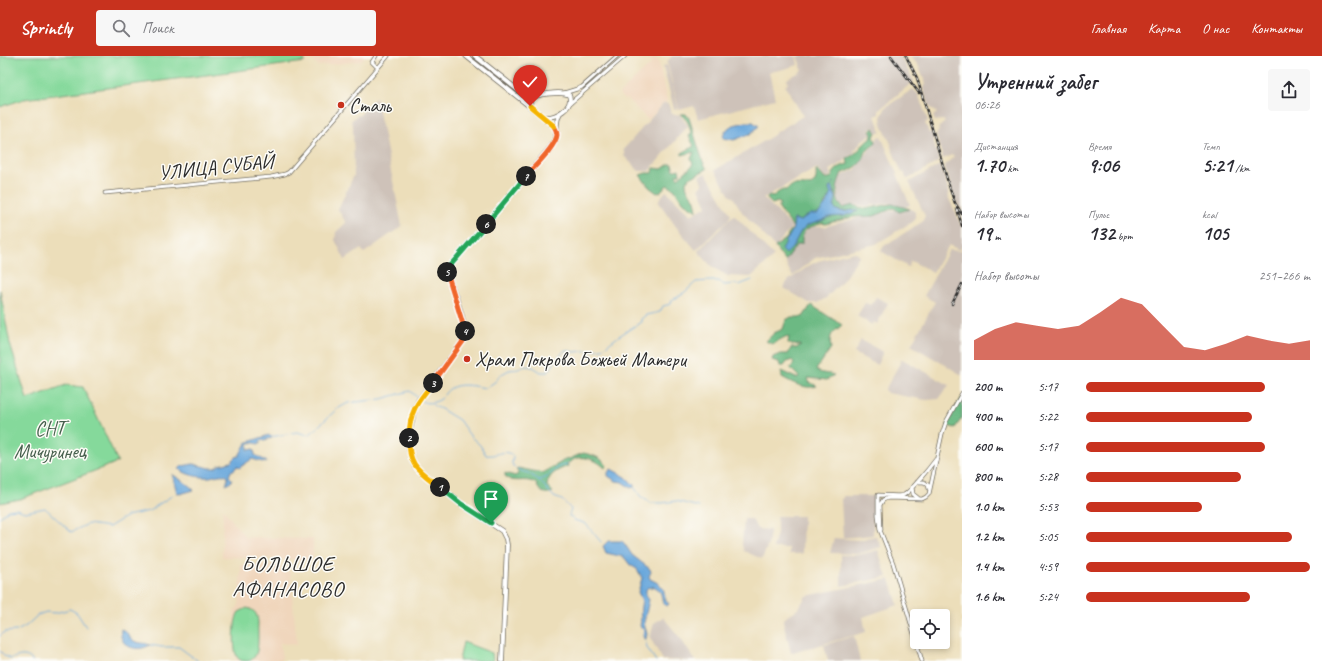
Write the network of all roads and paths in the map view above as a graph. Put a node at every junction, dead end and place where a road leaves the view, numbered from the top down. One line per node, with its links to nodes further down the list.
1 (376, 56): 8 (street)
2 (388, 56): 8 (street, УЛИЦА СУБАЙ)
3 (466, 56): 7 (main road)
4 (616, 56): 9 (street)
5 (625, 56): 11 (street)
6 (476, 57): 7 (main road); 10 (main road)
7 (475, 63): 12 (main road)
8 (378, 68): 16 (street, УЛИЦА СУБАЙ)
9 (564, 93): 10 (main road); 11 (main road)
10 (535, 96): 12 (main road)
11 (568, 105): 13 (main road)
12 (530, 106): 14 (main road)
13 (560, 113): 14 (main road); 15 (main road)
14 (544, 116): 15 (main road)
15 (557, 130): 24 (main road)
16 (105, 193)
17 (962, 393): 18 (street)
18 (936, 459): 19 (street); 21 (street)
19 (917, 482): 20 (street); 21 (street)
20 (912, 488): 22 (street); 23 (street)
21 (930, 490): 22 (street)
22 (918, 498): 23 (street)
23 (882, 536): 25 (street)
24 (502, 661)
25 (922, 661)

